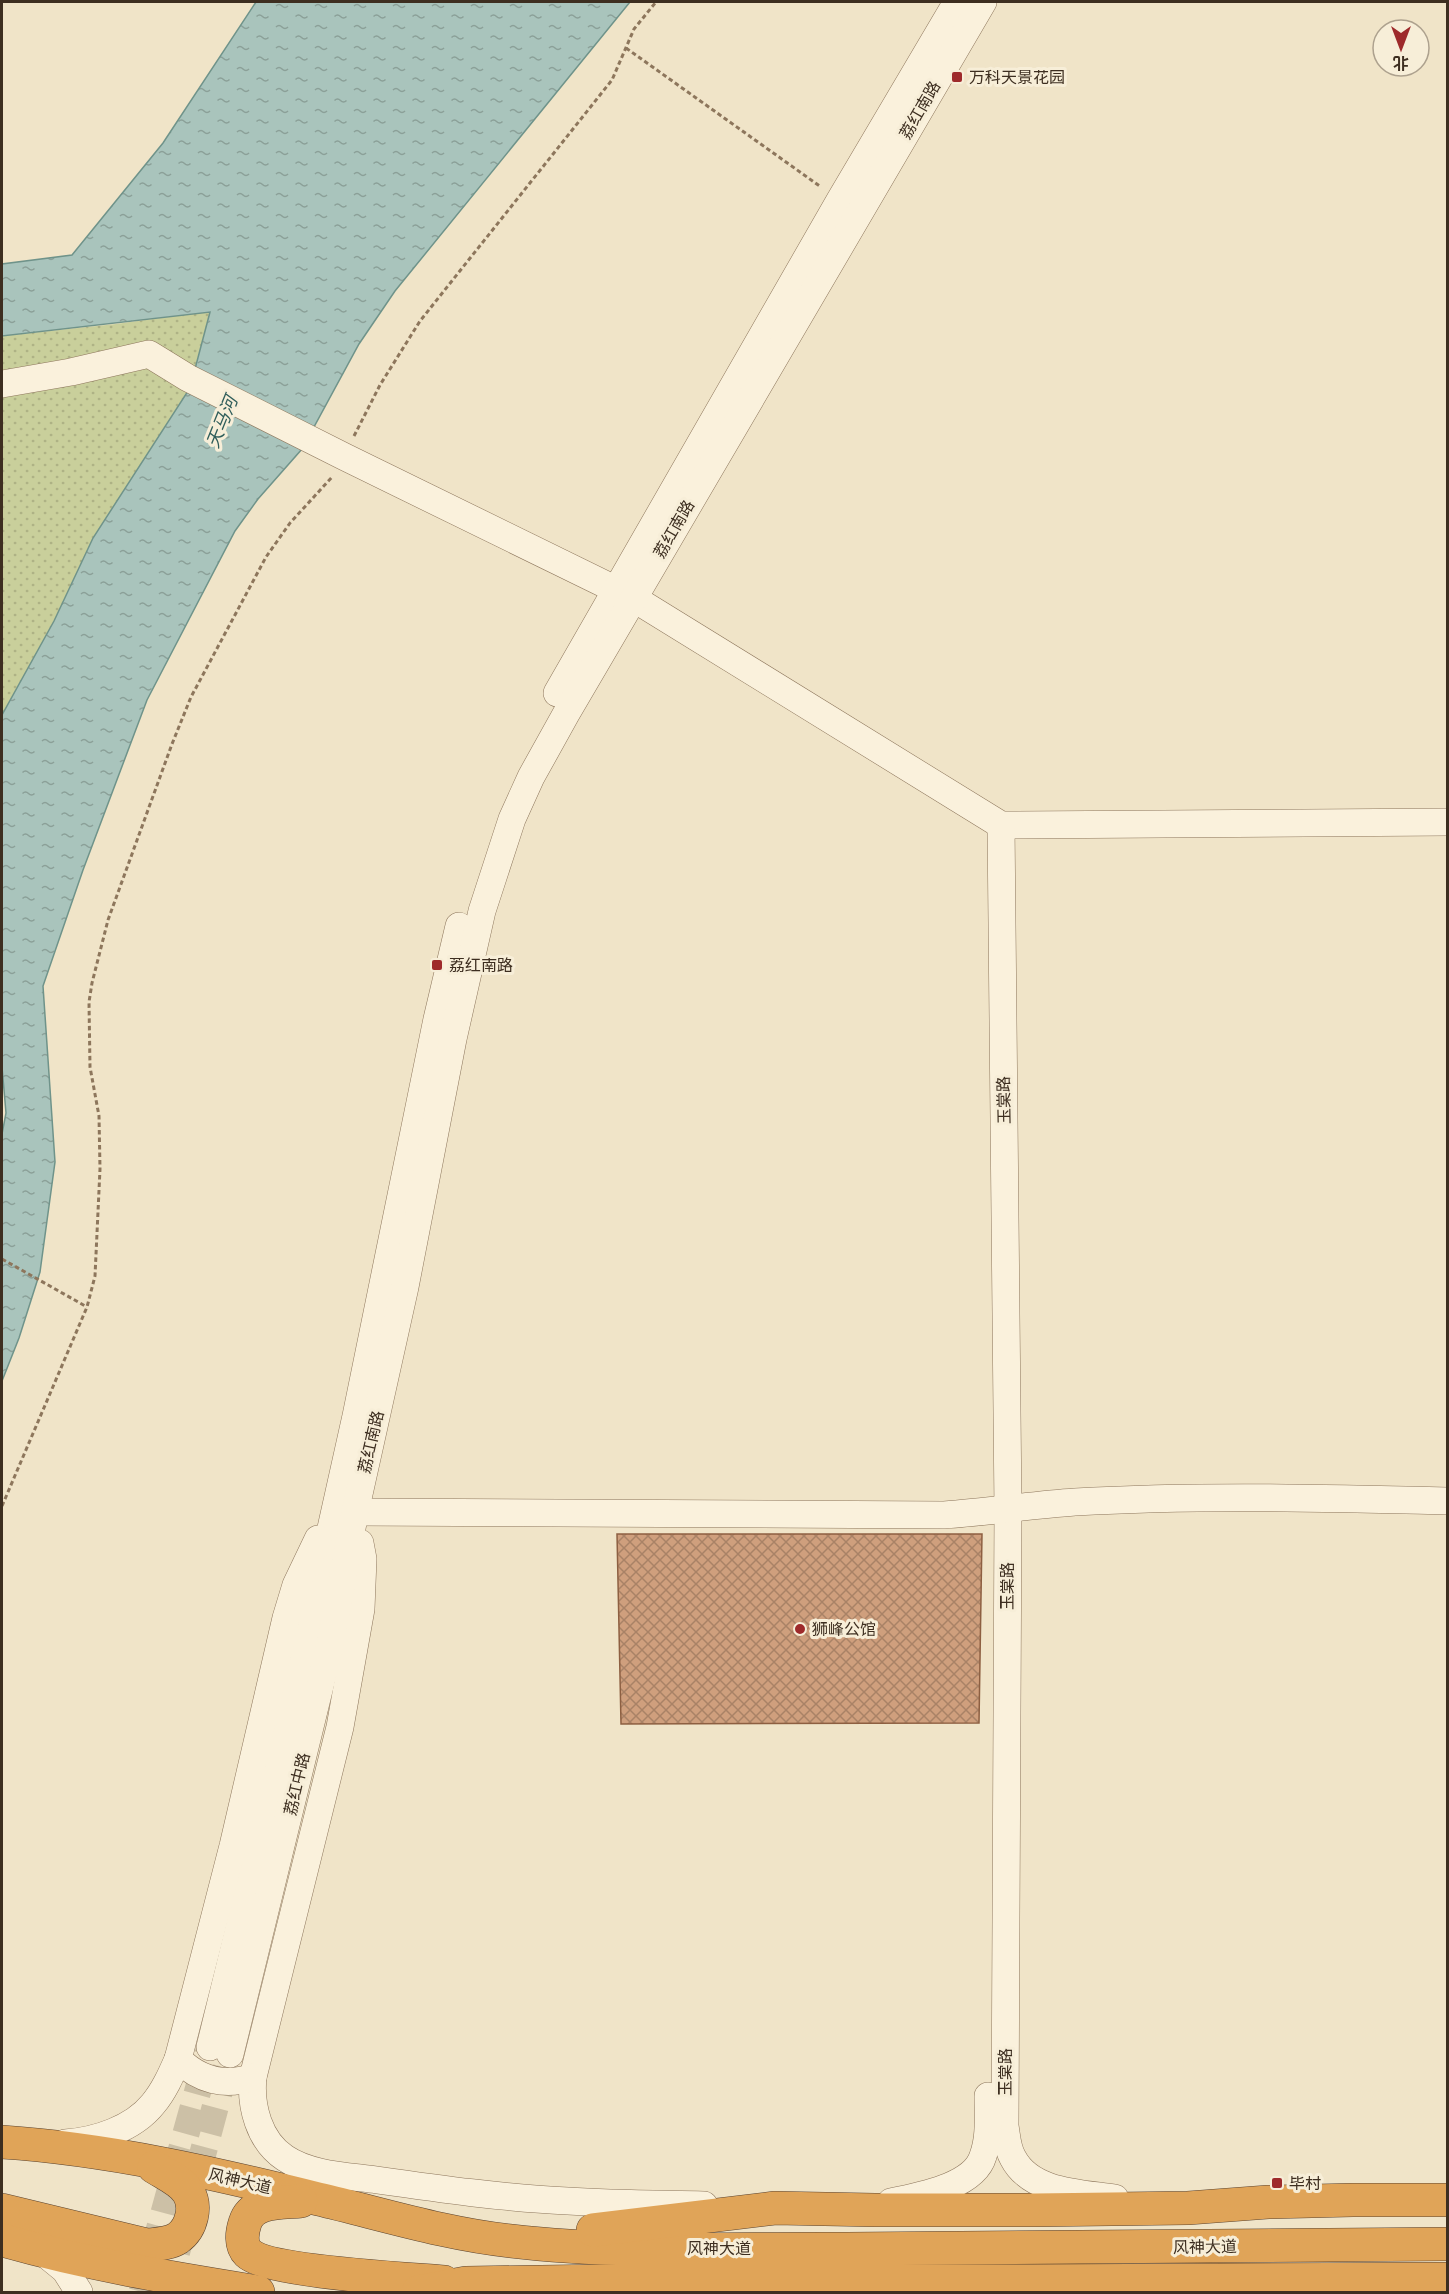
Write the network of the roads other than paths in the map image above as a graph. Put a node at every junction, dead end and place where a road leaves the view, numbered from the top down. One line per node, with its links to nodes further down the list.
1 (957, 2): 4 (street, 荔红南路)
2 (983, 2): 4 (street, 荔红南路)
3 (2, 384): 4 (street)
4 (624, 593): 5 (street); 9 (street, 荔红南路)
5 (994, 821): 6 (street); 8 (street, 玉棠路)
6 (1448, 822)
7 (1448, 1501): 8 (street)
8 (999, 1510): 9 (street); 20 (street, 玉棠路); 22 (street, 玉棠路)
9 (345, 1512): 10 (street, 荔红中路); 11 (street); 12 (street)
10 (220, 2050)
11 (178, 2060): 12 (street); 14 (street)
12 (253, 2077): 19 (street)
13 (2, 2142): 14 (highway, 风神大道)
14 (44, 2145): 15 (highway, 风神大道)
15 (146, 2161): 16 (highway, 风神大道); 21 (highway)
16 (321, 2199): 25 (highway, 风神大道); 30 (highway)
17 (1448, 2200): 18 (highway)
18 (1268, 2202): 20 (highway); 23 (highway)
19 (774, 2208): 22 (highway); 25 (highway)
20 (1188, 2208): 22 (highway)
21 (2, 2210)
22 (861, 2210)
23 (1448, 2235)
24 (2, 2240): 27 (highway)
25 (509, 2241): 26 (highway, 风神大道)
26 (1448, 2244)
27 (43, 2252): 31 (street); 32 (highway)
28 (1448, 2279): 29 (highway, 风神大道)
29 (1164, 2281): 30 (highway, 风神大道); 35 (highway)
30 (466, 2283): 33 (highway, 风神大道); 34 (highway)
31 (79, 2292)
32 (258, 2292)
33 (418, 2292)
34 (545, 2292)
35 (1228, 2292)

